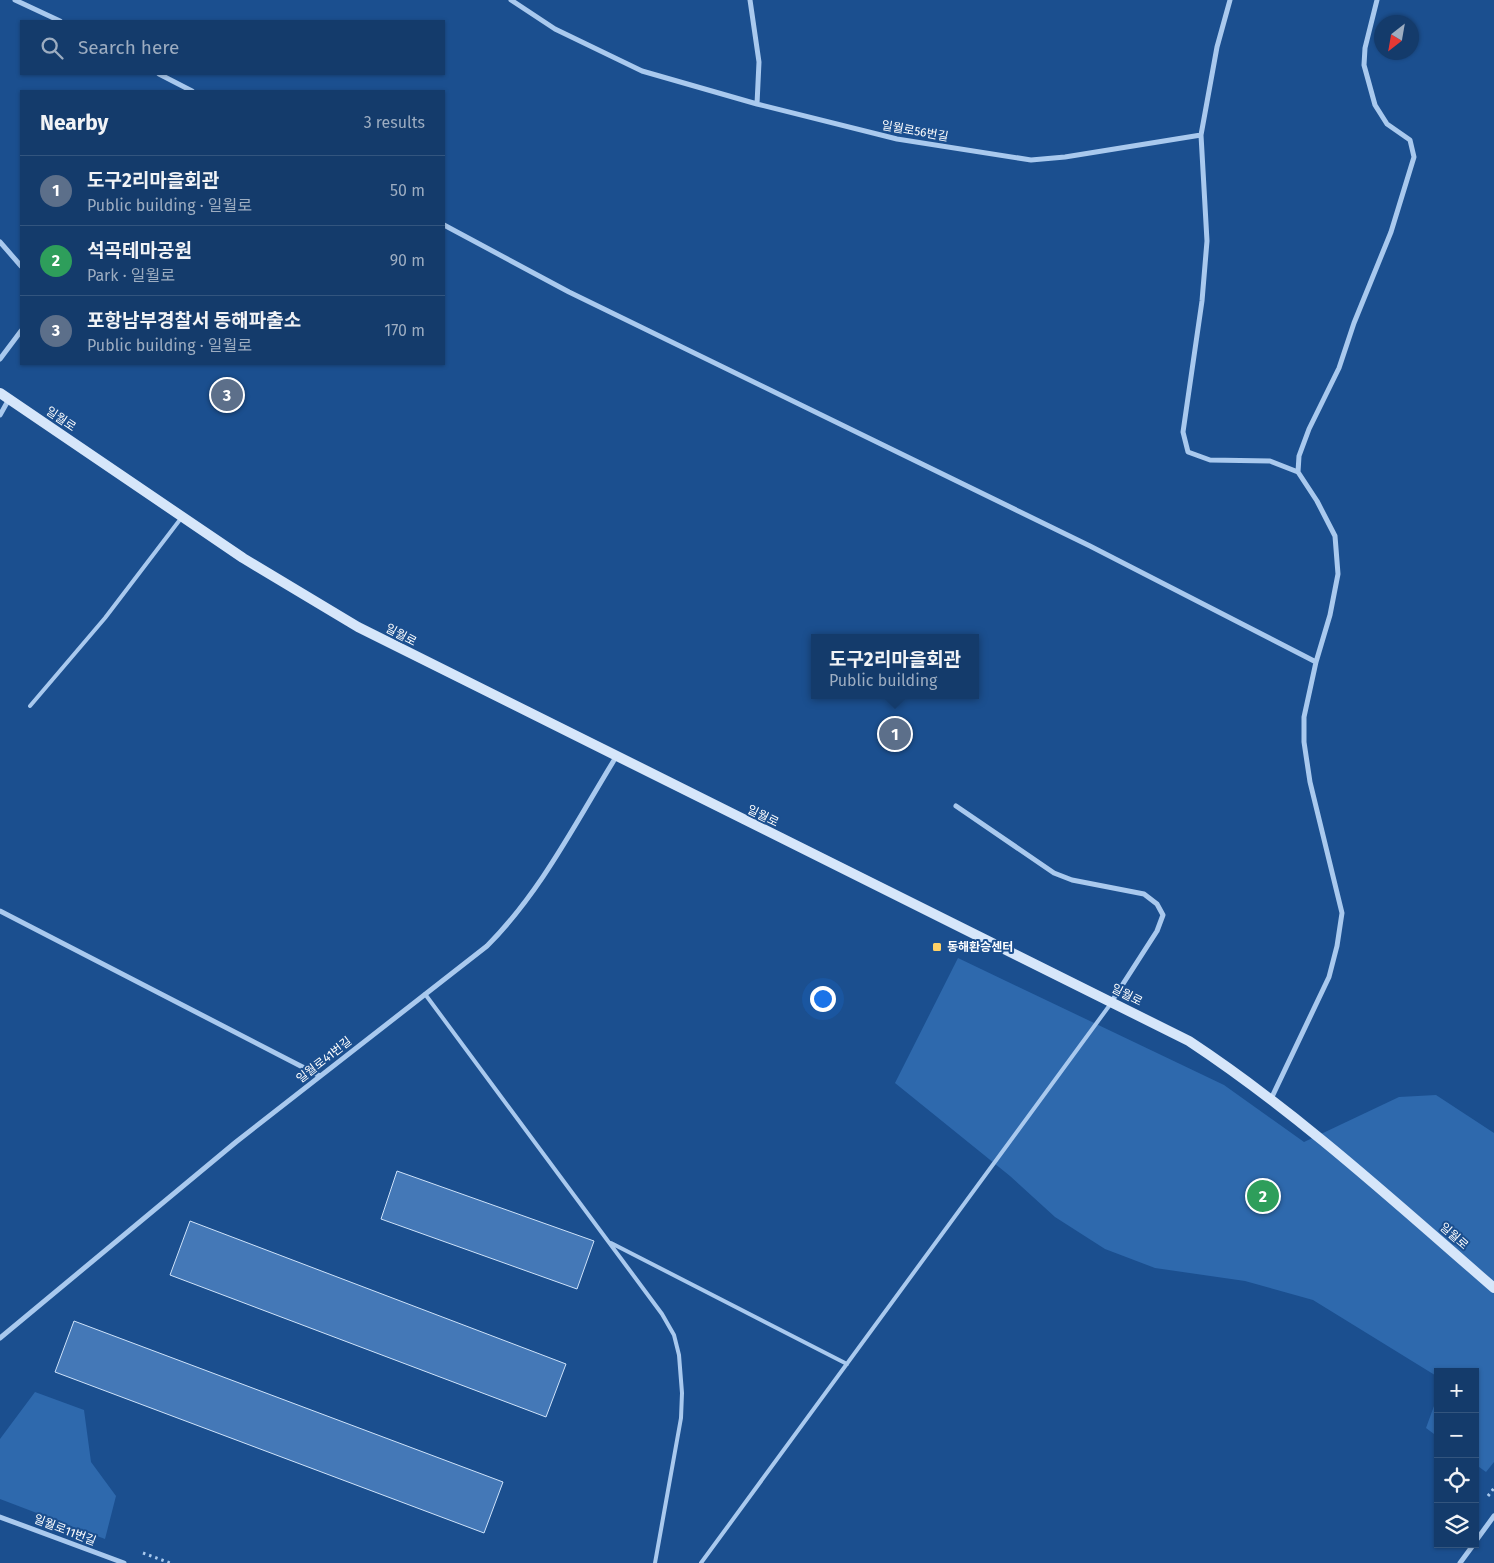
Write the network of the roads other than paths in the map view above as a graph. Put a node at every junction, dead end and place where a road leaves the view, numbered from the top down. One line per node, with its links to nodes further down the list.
1 (15, 0): 6 (street)
2 (511, 0): 9 (street, 일월로56번길)
3 (750, 0): 9 (street)
4 (1230, 0): 10 (street)
5 (1377, 0): 18 (street)
6 (58, 20)
7 (161, 75): 8 (street)
8 (190, 90)
9 (757, 104): 10 (street, 일월로56번길)
10 (1201, 135): 18 (street)
11 (445, 226): 20 (street)
12 (0, 242): 13 (street)
13 (20, 265)
14 (20, 332): 15 (street)
15 (0, 359)
16 (4, 396): 17 (street); 19 (street, 일월로)
17 (0, 415)
18 (1298, 472): 20 (street)
19 (182, 517): 21 (lane); 22 (street, 일월로)
20 (1316, 662): 28 (street)
21 (30, 706)
22 (616, 757): 25 (street, 일월로41번길); 26 (street, 일월로)
23 (956, 806): 26 (street)
24 (0, 911): 27 (street)
25 (424, 994): 27 (street, 일월로41번길); 29 (lane)
26 (1112, 1001): 28 (street, 일월로); 32 (lane)
27 (320, 1076): 31 (street, 일월로41번길)
28 (1271, 1099): 30 (street, 일월로)
29 (608, 1242): 32 (lane); 38 (lane)
30 (1494, 1288)
31 (0, 1338)
32 (847, 1364): 39 (lane)
33 (1494, 1516): 35 (street)
34 (0, 1517): 37 (street, 일월로11번길)
35 (1479, 1536)
36 (1470, 1548): 40 (street)
37 (124, 1563)
38 (655, 1563)
39 (700, 1563)
40 (1460, 1563)

